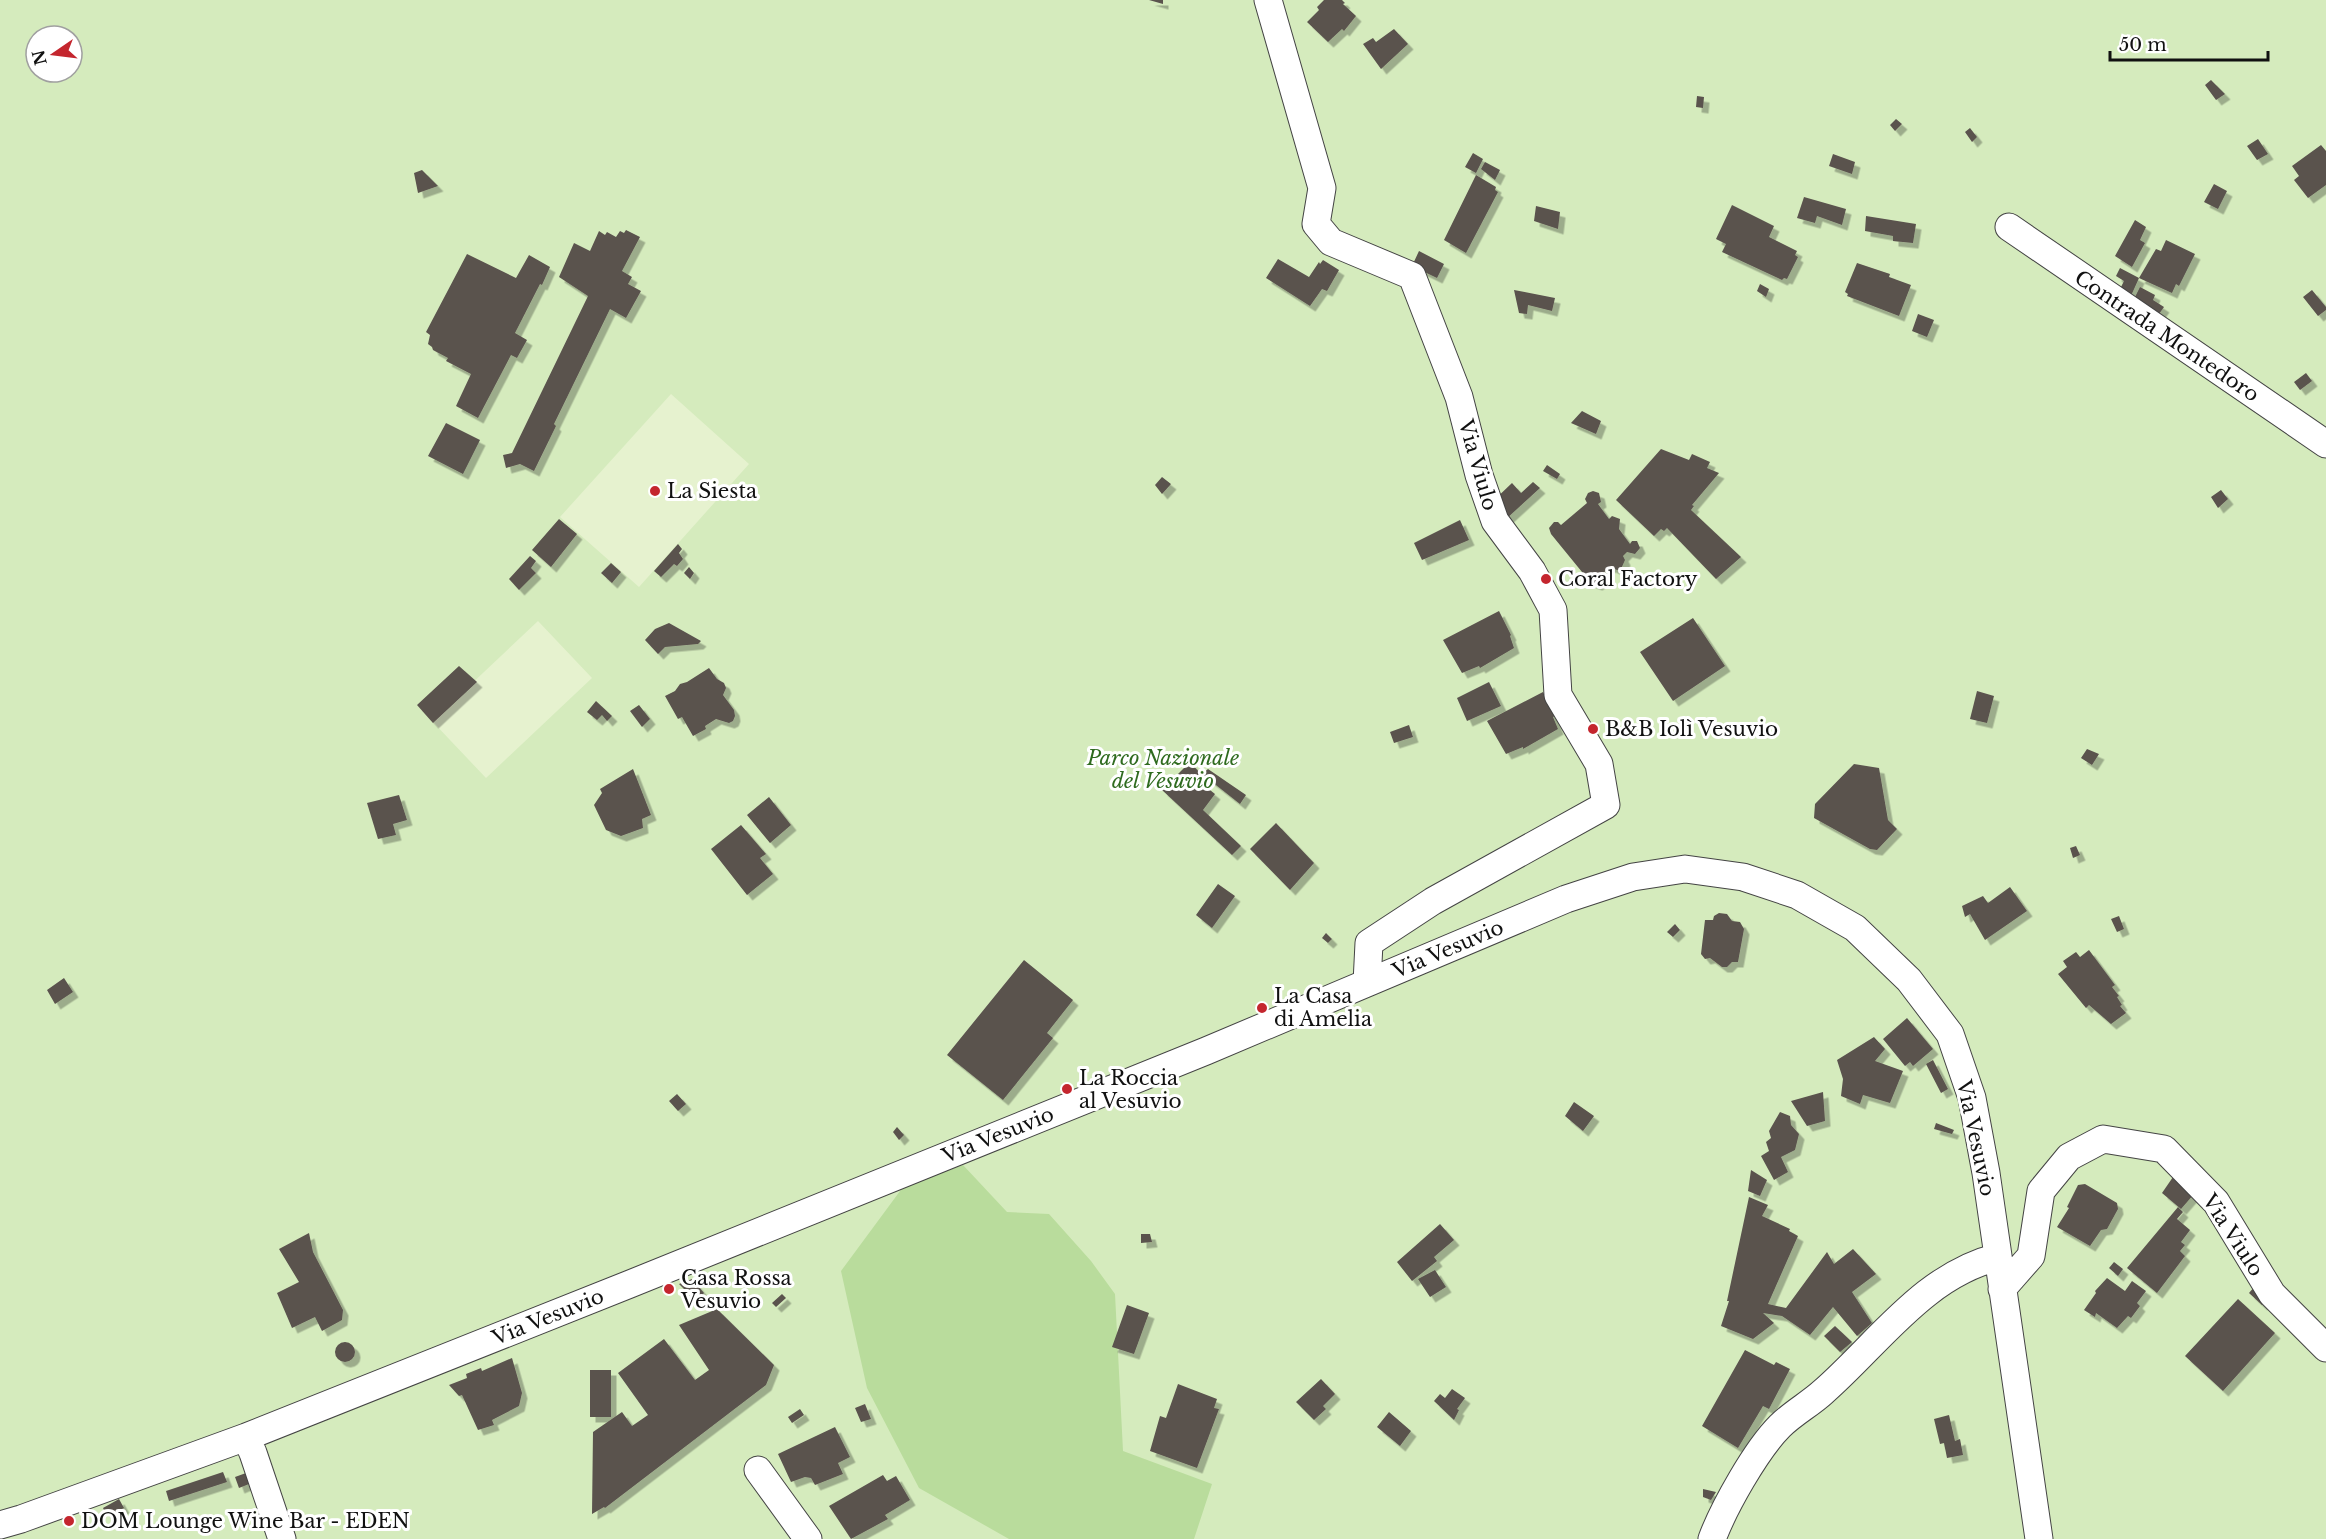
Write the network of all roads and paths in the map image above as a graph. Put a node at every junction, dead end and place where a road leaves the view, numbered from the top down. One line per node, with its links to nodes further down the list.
1 (1268, 0): 4 (street, Via Viulo)
2 (2009, 228): 3 (street, Contrada Montedoro)
3 (2326, 444)
4 (1367, 983): 5 (street, Via Vesuvio); 8 (street, Via Vesuvio)
5 (1998, 1257): 6 (street, Via Vesuvio); 13 (street)
6 (2002, 1289): 7 (street, Via Viulo); 14 (street, Via Vesuvio)
7 (2326, 1348)
8 (246, 1437): 10 (street, Via Vesuvio); 11 (street)
9 (758, 1470): 12 (street)
10 (0, 1525)
11 (282, 1539)
12 (808, 1539)
13 (1712, 1539)
14 (2038, 1539)

